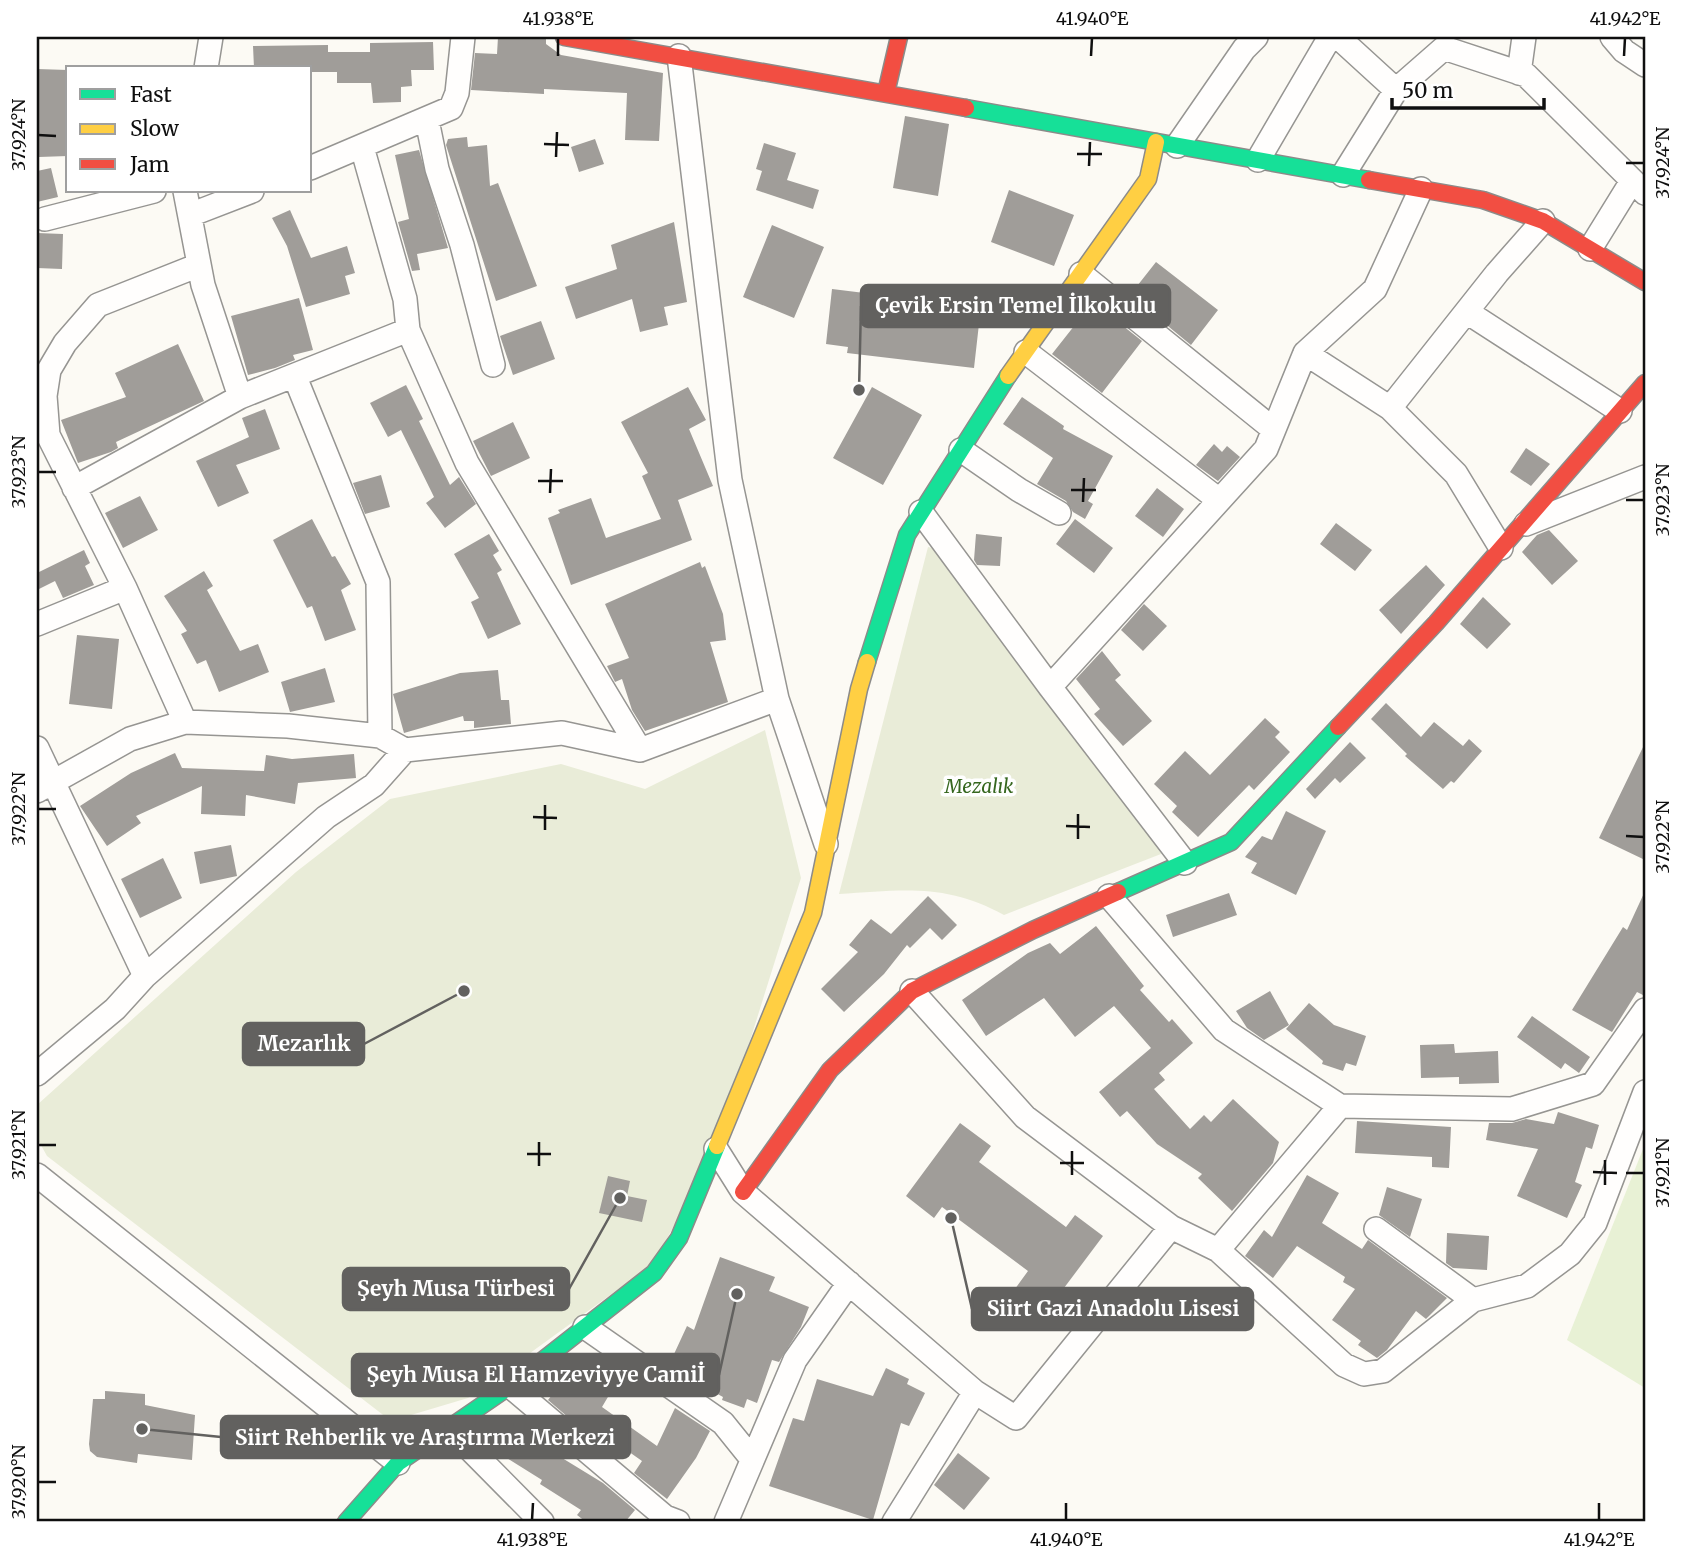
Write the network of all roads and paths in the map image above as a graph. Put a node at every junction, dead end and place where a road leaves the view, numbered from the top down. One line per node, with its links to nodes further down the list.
1 (211, 37): 13 (street)
2 (463, 37): 17 (street)
3 (564, 37): 11 (street)
4 (899, 37): 16 (street)
5 (1256, 37): 18 (street)
6 (1330, 37): 20 (street)
7 (1338, 37): 15 (street)
8 (1524, 37): 14 (street)
9 (1612, 37): 12 (street)
10 (1443, 43): 14 (street); 15 (street)
11 (679, 56): 16 (street); 57 (street)
12 (1645, 64)
13 (206, 66)
14 (1519, 73): 23 (street)
15 (1396, 90): 22 (street)
16 (886, 93): 18 (street)
17 (427, 120): 19 (street); 39 (street)
18 (1166, 144): 20 (street); 33 (street)
19 (362, 148): 21 (street); 36 (street)
20 (1258, 160): 22 (street)
21 (312, 167)
22 (1343, 175): 24 (street)
23 (1639, 187): 31 (street)
24 (1421, 189): 30 (street); 38 (street)
25 (149, 192): 29 (street)
26 (185, 192): 28 (street)
27 (249, 192): 28 (street)
28 (190, 215): 32 (street)
29 (45, 219)
30 (1543, 220): 31 (street); 35 (street)
31 (1590, 249): 34 (street)
32 (199, 265): 42 (street); 48 (street)
33 (1080, 274): 37 (street); 45 (street)
34 (1645, 282)
35 (1467, 313): 43 (street); 44 (street)
36 (408, 330): 40 (street); 62 (street)
37 (1026, 352): 46 (street); 49 (street)
38 (1305, 353): 43 (street); 45 (street)
39 (493, 365)
40 (295, 377): 42 (street); 59 (street)
41 (1645, 383): 44 (street)
42 (240, 397): 48 (street)
43 (1390, 408): 53 (street)
44 (1620, 411): 52 (street)
45 (1273, 429): 49 (street)
46 (961, 450): 50 (street); 51 (street)
47 (1645, 477): 52 (street)
48 (74, 488): 54 (street)
49 (1219, 500): 56 (street)
50 (921, 512): 56 (street); 64 (street)
51 (1059, 513)
52 (1520, 527): 53 (street)
53 (1501, 548): 65 (street)
54 (125, 588): 55 (street); 58 (street)
55 (37, 624)
56 (1050, 687): 65 (street)
57 (777, 699): 62 (street); 64 (street)
58 (186, 722): 59 (street); 63 (street)
59 (380, 736): 61 (street)
60 (37, 748): 63 (street)
61 (405, 750): 62 (street); 67 (street)
62 (640, 750)
63 (45, 787): 67 (street)
64 (827, 847): 73 (street)
65 (1185, 863): 66 (street)
66 (1109, 896): 68 (street); 72 (street)
67 (145, 976): 70 (street)
68 (912, 991): 75 (street); 76 (street)
69 (1645, 1010): 72 (street)
70 (37, 1074)
71 (1645, 1093): 80 (street)
72 (1340, 1106): 78 (street)
73 (716, 1149): 75 (street); 81 (street)
74 (37, 1175): 86 (street)
75 (743, 1192): 79 (street)
76 (1171, 1227): 78 (street); 83 (street)
77 (1376, 1229): 80 (street)
78 (1218, 1251): 80 (street)
79 (849, 1283): 83 (street); 85 (street)
80 (1473, 1300)
81 (585, 1327): 82 (street); 85 (street)
82 (510, 1385): 84 (street); 87 (street)
83 (975, 1392): 91 (street)
84 (449, 1427): 86 (street); 89 (street)
85 (752, 1460): 90 (street)
86 (398, 1463): 88 (street)
87 (667, 1520)
88 (346, 1522)
89 (541, 1522)
90 (726, 1522)
91 (894, 1522)

